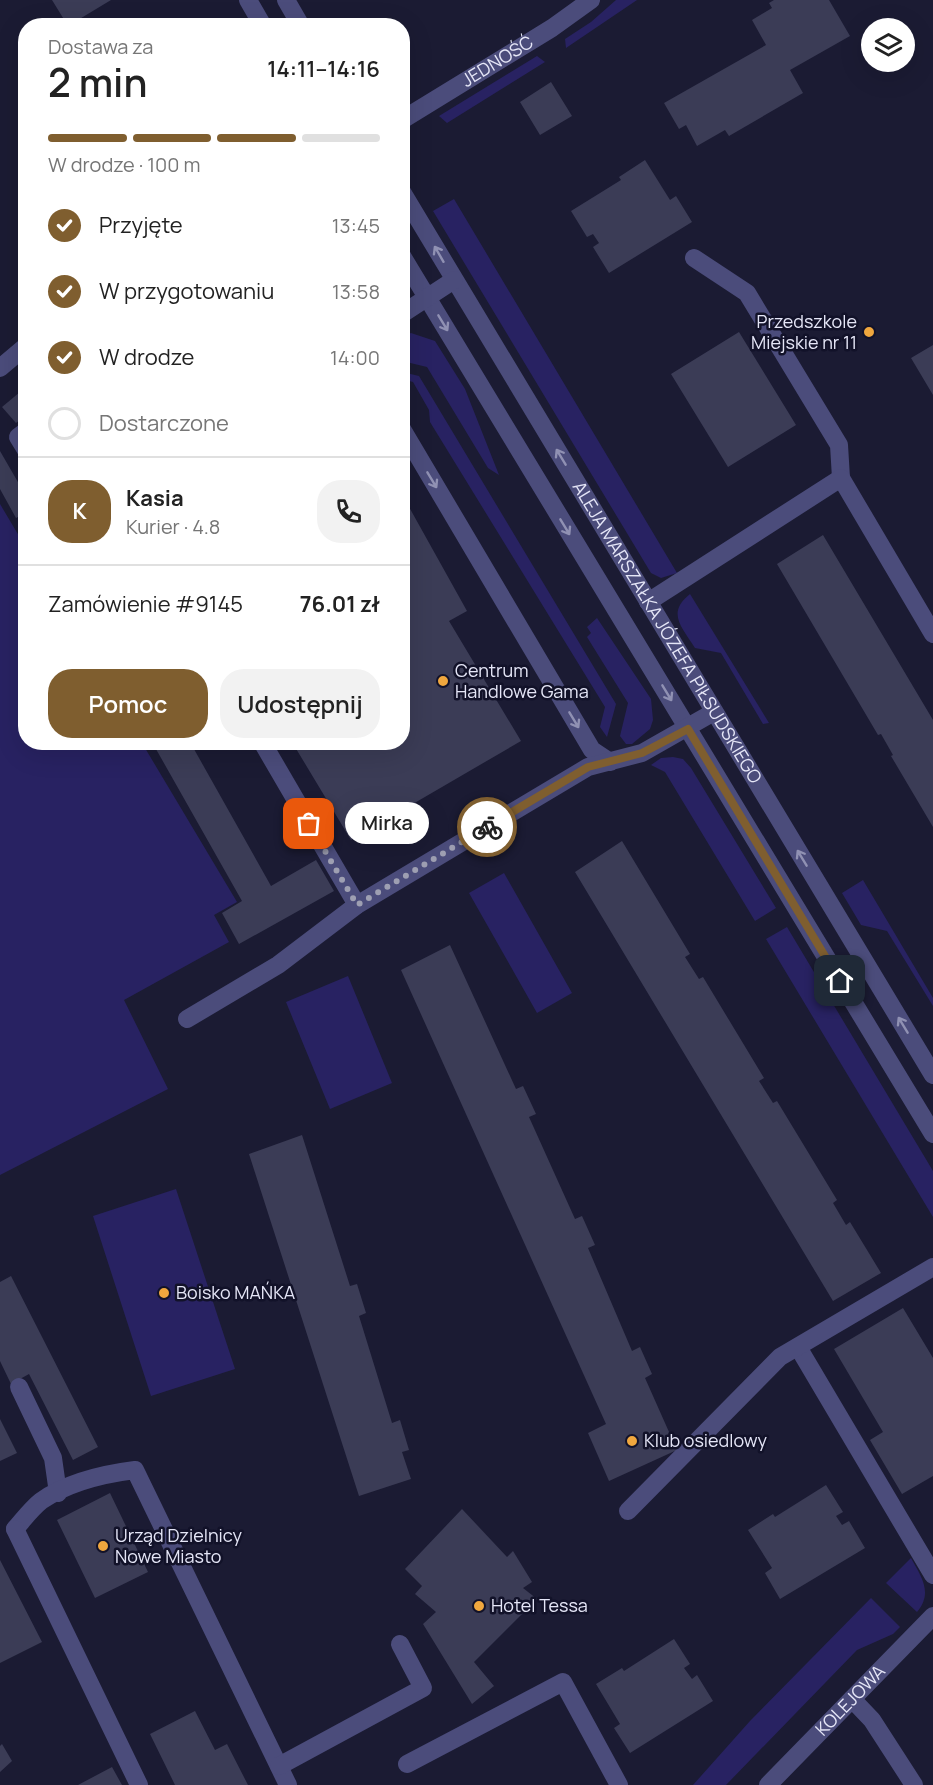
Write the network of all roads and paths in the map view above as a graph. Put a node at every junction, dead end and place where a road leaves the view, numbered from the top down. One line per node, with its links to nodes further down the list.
1 (248, 0): 4 (street)
2 (285, 0): 5 (street)
3 (591, 0): 6 (street, JEDNOŚĆ)
4 (258, 18)
5 (297, 18)
6 (410, 115)
7 (410, 206): 10 (street, ALEJA MARSZAŁKA JÓZEFA PIŁSUDSKIEGO, one-way to 7)
8 (694, 258): 16 (street)
9 (410, 269): 11 (street, ALEJA MARSZAŁKA JÓZEFA PIŁSUDSKIEGO)
10 (454, 280): 11 (street); 17 (street, ALEJA MARSZAŁKA JÓZEFA PIŁSUDSKIEGO, one-way to 10)
11 (427, 297): 12 (street); 20 (street, ALEJA MARSZAŁKA JÓZEFA PIŁSUDSKIEGO, one-way to 20)
12 (410, 309)
13 (18, 353): 14 (street)
14 (0, 368)
15 (410, 443): 22 (street, one-way to 22)
16 (841, 478): 17 (street); 18 (street)
17 (648, 602): 19 (street, ALEJA MARSZAŁKA JÓZEFA PIŁSUDSKIEGO)
18 (933, 634)
19 (714, 712): 20 (street); 25 (street, ALEJA MARSZAŁKA JÓZEFA PIŁSUDSKIEGO, one-way to 19)
20 (688, 729): 22 (street); 26 (street, ALEJA MARSZAŁKA JÓZEFA PIŁSUDSKIEGO)
21 (267, 750): 23 (street)
22 (610, 762): 23 (street)
23 (357, 905): 24 (street)
24 (187, 1019)
25 (933, 1075)
26 (933, 1134)
27 (933, 1267): 28 (street)
28 (798, 1347): 31 (street); 33 (street)
29 (19, 1387): 30 (street)
30 (58, 1492): 32 (street); 38 (street)
31 (628, 1511)
32 (7, 1527): 39 (street)
33 (933, 1575)
34 (933, 1616): 36 (street, KOLEJOWA)
35 (400, 1644): 38 (street)
36 (852, 1699): 42 (street, KOLEJOWA); 43 (street)
37 (407, 1764): 41 (street)
38 (279, 1766): 40 (street)
39 (139, 1785)
40 (288, 1785)
41 (619, 1785)
42 (768, 1785)
43 (914, 1785)

